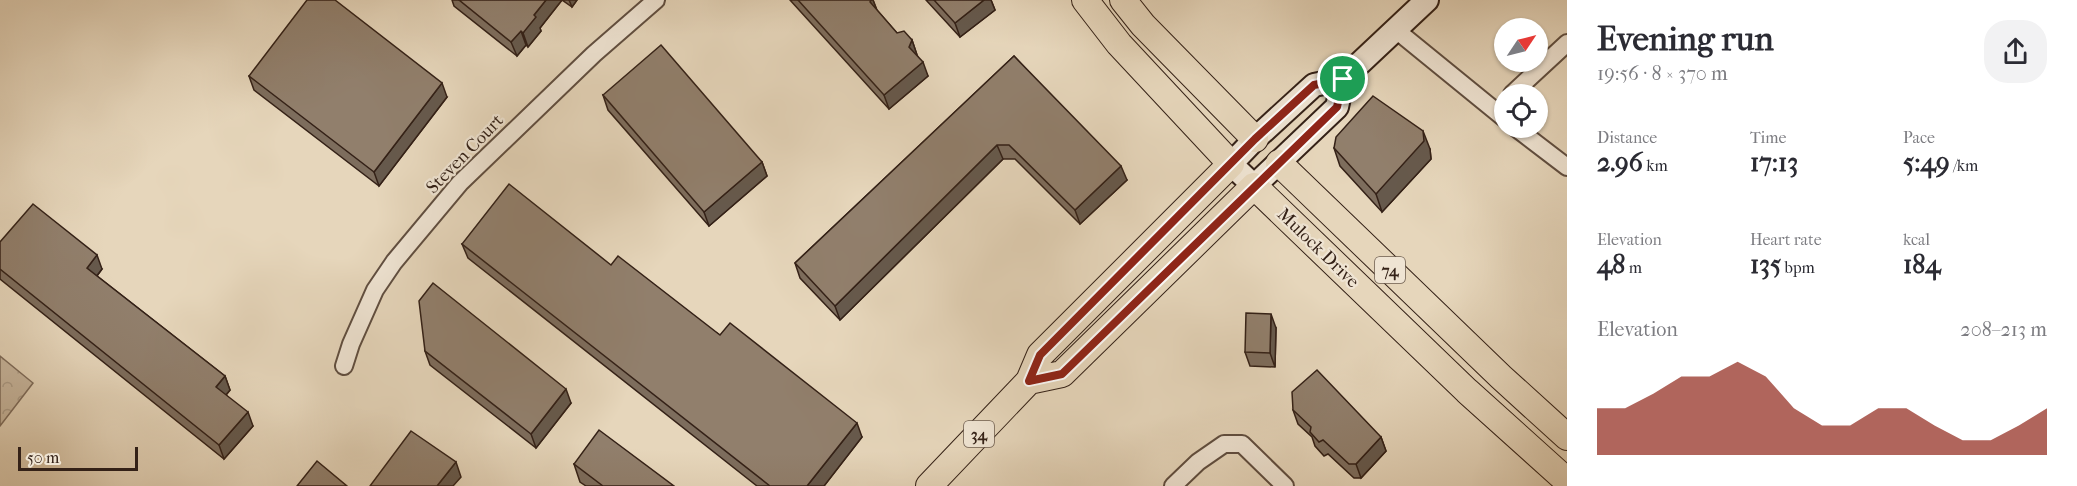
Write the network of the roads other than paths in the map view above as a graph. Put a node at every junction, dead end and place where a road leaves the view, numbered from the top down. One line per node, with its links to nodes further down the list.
1 (656, 0): 16 (street, Steven Court)
2 (1085, 0): 13 (main road, Mulock Drive / 74)
3 (1123, 0): 11 (main road, Mulock Drive / 74)
4 (1427, 0): 5 (main road)
5 (1396, 30): 7 (main road); 9 (street)
6 (1567, 43): 8 (street)
7 (1343, 79): 11 (main road, 34); 12 (main road)
8 (1523, 84)
9 (1494, 105)
10 (1529, 138): 14 (street)
11 (1255, 139): 12 (main road, Mulock Drive / 74); 13 (main road, 34)
12 (1279, 163): 15 (main road); 18 (main road, Mulock Drive / 74)
13 (1231, 164): 15 (main road, Mulock Drive / 74); 17 (main road, 34)
14 (1567, 167)
15 (1254, 186): 17 (main road); 19 (main road, Mulock Drive / 74)
16 (344, 366)
17 (1029, 381): 20 (main road, 34)
18 (1567, 437)
19 (1567, 481)
20 (929, 486)
21 (1173, 486): 22 (street)
22 (1285, 486)

